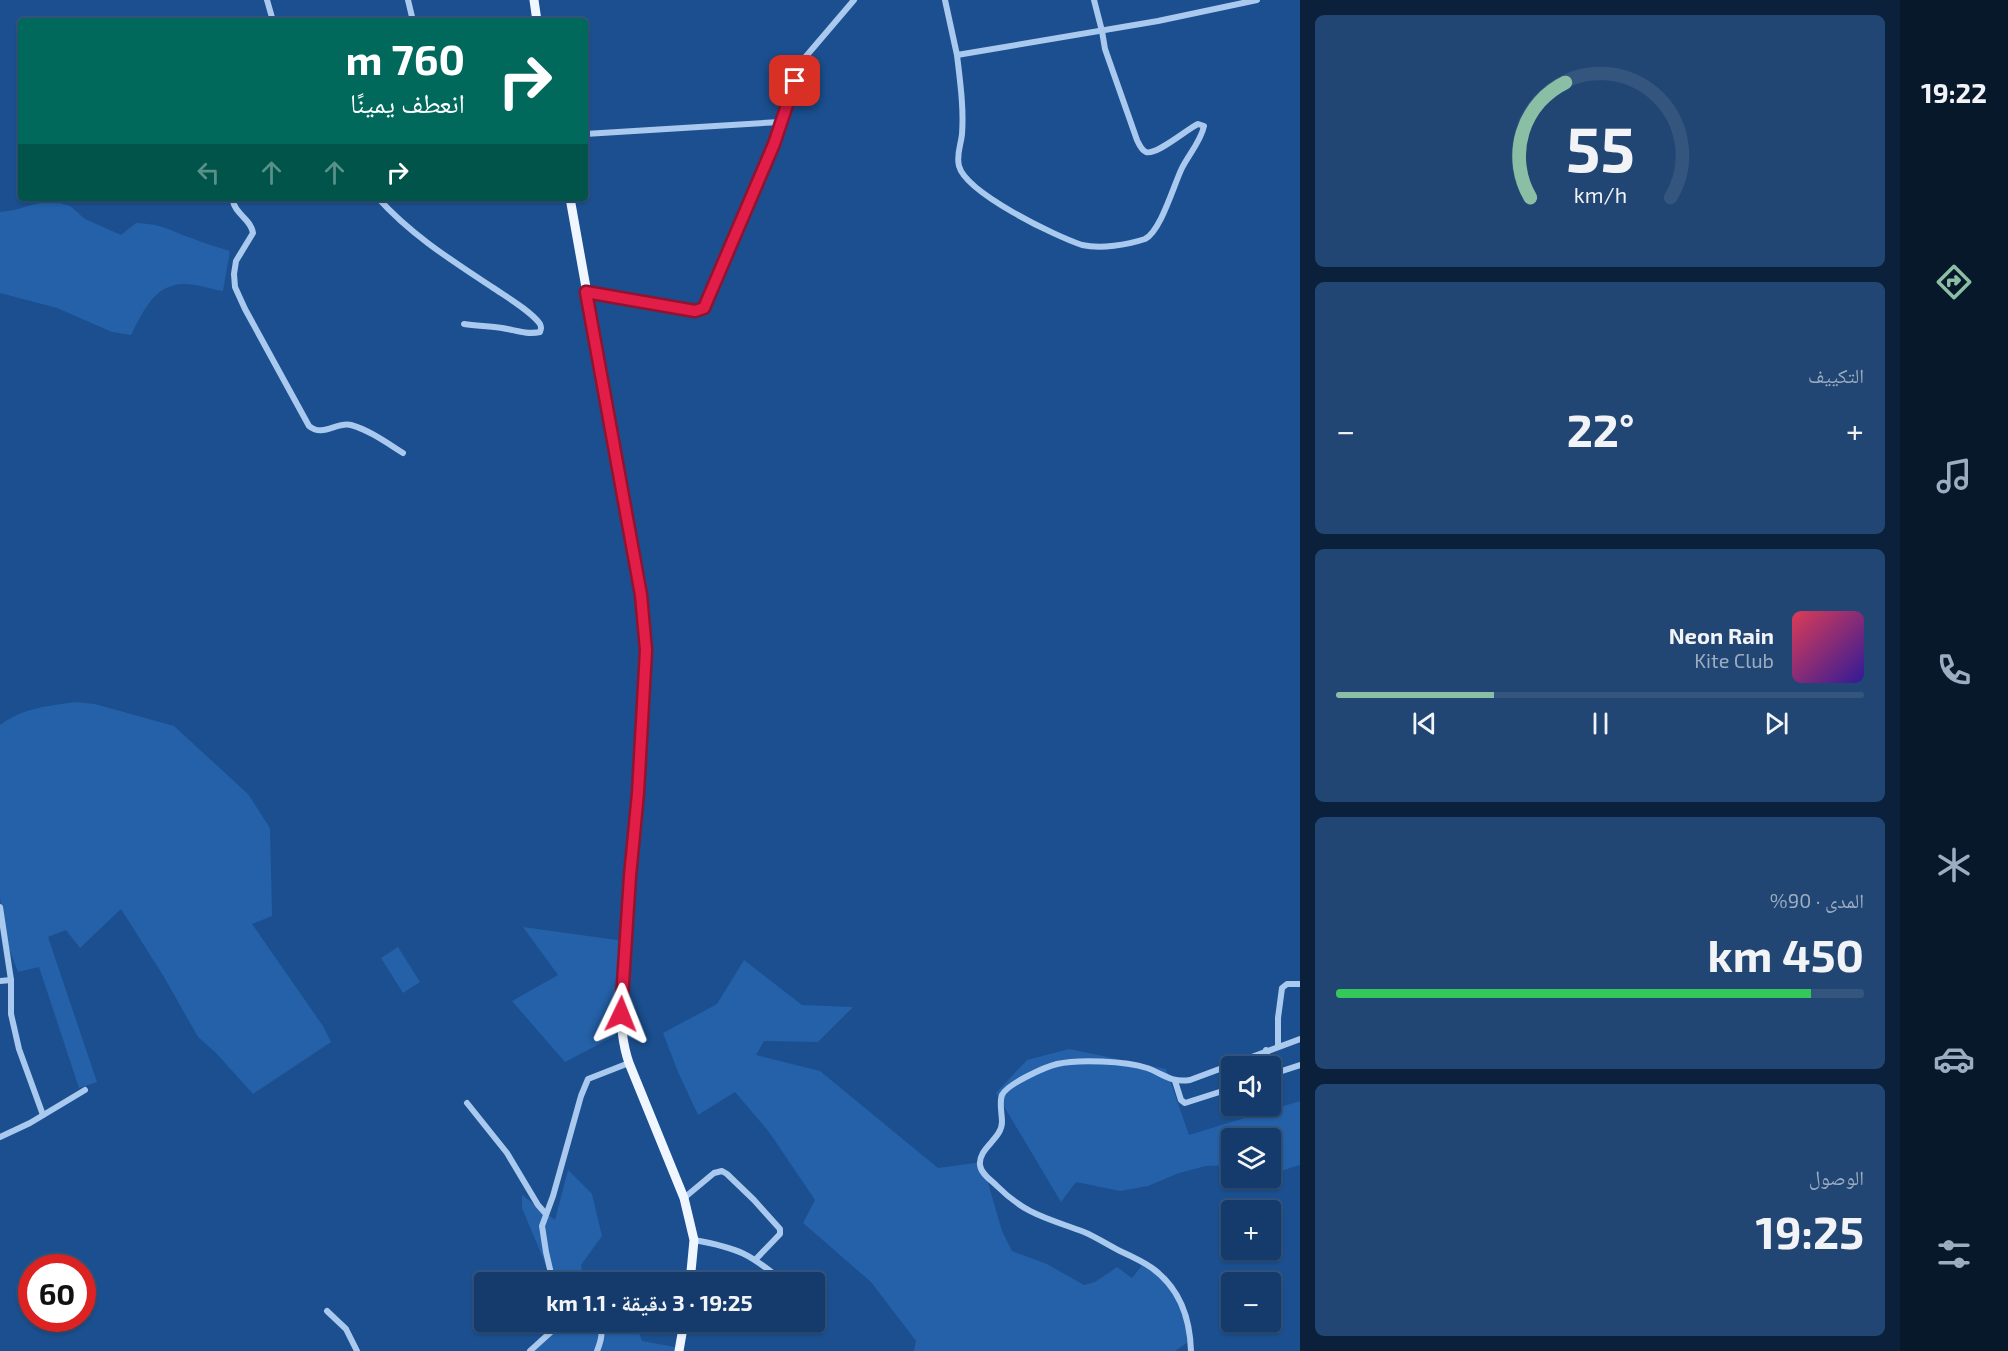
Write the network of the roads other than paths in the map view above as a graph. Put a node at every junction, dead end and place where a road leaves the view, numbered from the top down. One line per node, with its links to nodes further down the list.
1 (267, 0): 8 (street)
2 (408, 0): 9 (street)
3 (534, 0): 10 (main road)
4 (854, 0): 13 (street)
5 (945, 0): 12 (street)
6 (1094, 0): 11 (street)
7 (1257, 0): 11 (street)
8 (272, 18)
9 (412, 18)
10 (537, 18)
11 (1102, 31): 12 (street); 12 (street)
12 (957, 55)
13 (780, 122): 14 (street); 18 (street)
14 (588, 134)
15 (234, 201): 20 (street)
16 (381, 201): 19 (street)
17 (571, 201): 18 (main road)
18 (586, 292): 29 (main road)
19 (464, 324)
20 (403, 453)
21 (0, 907): 22 (street)
22 (11, 980): 23 (street); 36 (street)
23 (0, 981)
24 (1300, 984): 26 (street)
25 (1300, 1039): 26 (street)
26 (1278, 1046): 27 (street)
27 (1266, 1050): 28 (street); 32 (street)
28 (1267, 1056)
29 (629, 1063): 38 (main road); 39 (street)
30 (1300, 1065): 31 (street)
31 (1281, 1072)
32 (1175, 1081): 34 (street); 53 (street)
33 (85, 1090): 36 (street)
34 (1221, 1092)
35 (467, 1103): 39 (street)
36 (44, 1115): 37 (street)
37 (1, 1134)
38 (684, 1198): 40 (main road); 41 (street)
39 (546, 1214): 42 (street)
40 (694, 1240): 41 (street); 43 (main road)
41 (756, 1259): 44 (street)
42 (551, 1272)
43 (691, 1272)
44 (772, 1272)
45 (327, 1311): 49 (street)
46 (550, 1332): 50 (street)
47 (602, 1332): 51 (street)
48 (682, 1332): 52 (main road)
49 (357, 1351)
50 (530, 1351)
51 (597, 1351)
52 (679, 1351)
53 (1191, 1351)

